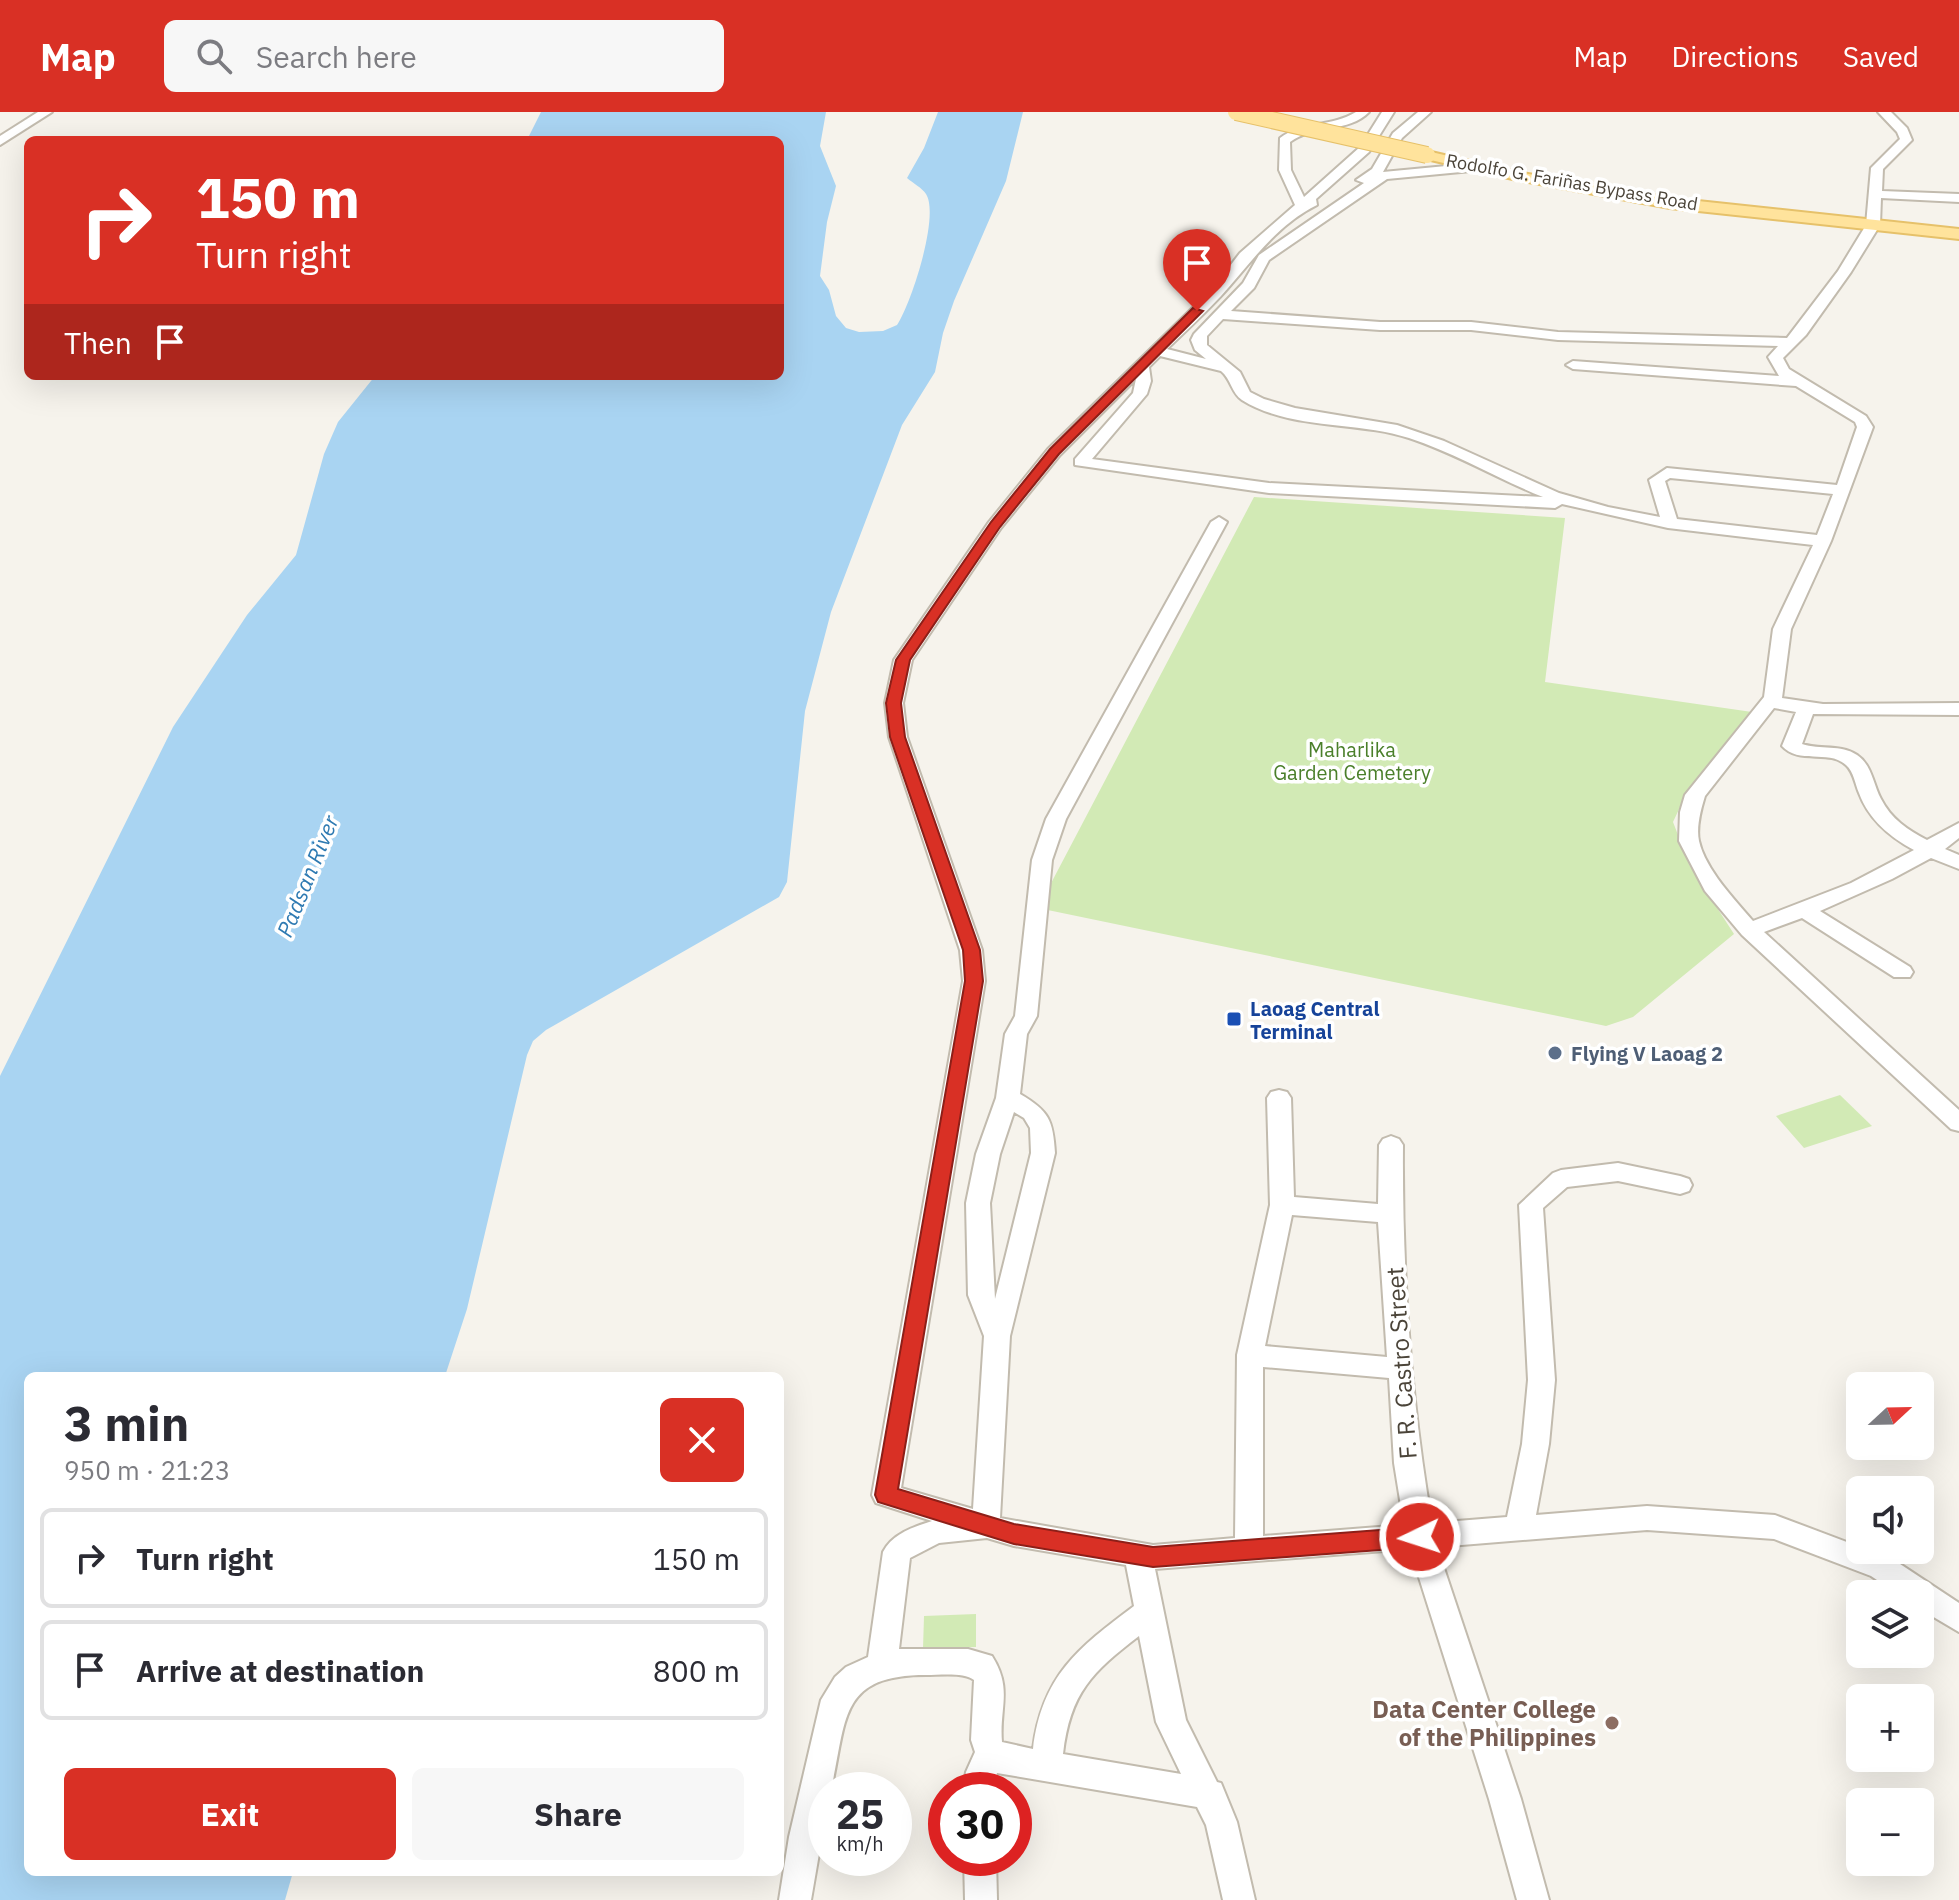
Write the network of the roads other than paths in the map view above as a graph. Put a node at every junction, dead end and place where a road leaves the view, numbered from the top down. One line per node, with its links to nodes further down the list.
1 (46, 112): 7 (street)
2 (1236, 112): 8 (main road, Rodolfo G. Fariñas Bypass Road, bridge)
3 (1363, 112): 12 (street)
4 (1388, 112): 12 (street)
5 (1425, 112): 9 (street)
6 (1884, 112): 10 (street)
7 (0, 141)
8 (1478, 167): 9 (street); 13 (main road, Rodolfo G. Fariñas Bypass Road)
9 (1375, 177): 12 (street); 15 (street)
10 (1875, 194): 11 (street); 13 (street)
11 (1959, 198)
12 (1302, 207): 18 (street)
13 (1873, 225): 14 (main road, Rodolfo G. Fariñas Bypass Road); 17 (street)
14 (1959, 234)
15 (1221, 315): 16 (street); 22 (street)
16 (1728, 341): 17 (street); 19 (street)
17 (1789, 342): 19 (street)
18 (1156, 351): 21 (street); 22 (street)
19 (1776, 363): 23 (street)
20 (1573, 365): 23 (street)
21 (1141, 366): 25 (street); 48 (street)
22 (1228, 369): 25 (street)
23 (1801, 382): 24 (street)
24 (1841, 490): 26 (street); 28 (street)
25 (1576, 503): 26 (street)
26 (1669, 521): 28 (street)
27 (1219, 522): 38 (street)
28 (1823, 541): 29 (street)
29 (1769, 702): 30 (street); 36 (street)
30 (1806, 709): 31 (street); 33 (street)
31 (1959, 709)
32 (1959, 829): 33 (street)
33 (1932, 850): 34 (street); 35 (street)
34 (1959, 863)
35 (1804, 910): 36 (street); 37 (street)
36 (1749, 930): 40 (street)
37 (1902, 972)
38 (1008, 1098): 45 (street); 45 (street)
39 (1279, 1098): 43 (street)
40 (1959, 1123)
41 (1391, 1145): 44 (street, F. R. Castro Street)
42 (1680, 1185): 49 (street)
43 (1282, 1205): 44 (street); 46 (street)
44 (1390, 1214): 47 (street, F. R. Castro Street)
45 (997, 1336): 48 (street)
46 (1250, 1355): 47 (street); 51 (street)
47 (1401, 1369): 50 (street, F. R. Castro Street)
48 (986, 1526): 52 (street); 55 (street)
49 (1519, 1529): 50 (street); 54 (street)
50 (1420, 1537): 51 (street); 64 (street, F. R. Castro Street)
51 (1249, 1550): 52 (street)
52 (1138, 1556): 53 (street)
53 (1148, 1612): 57 (street); 59 (street)
54 (1959, 1619)
55 (882, 1663): 56 (street); 61 (street)
56 (991, 1754): 57 (street); 58 (street)
57 (1046, 1766): 59 (street)
58 (981, 1772)
59 (1210, 1794): 63 (street)
60 (980, 1876): 62 (street)
61 (795, 1900)
62 (981, 1900)
63 (1239, 1900)
64 (1533, 1900)

